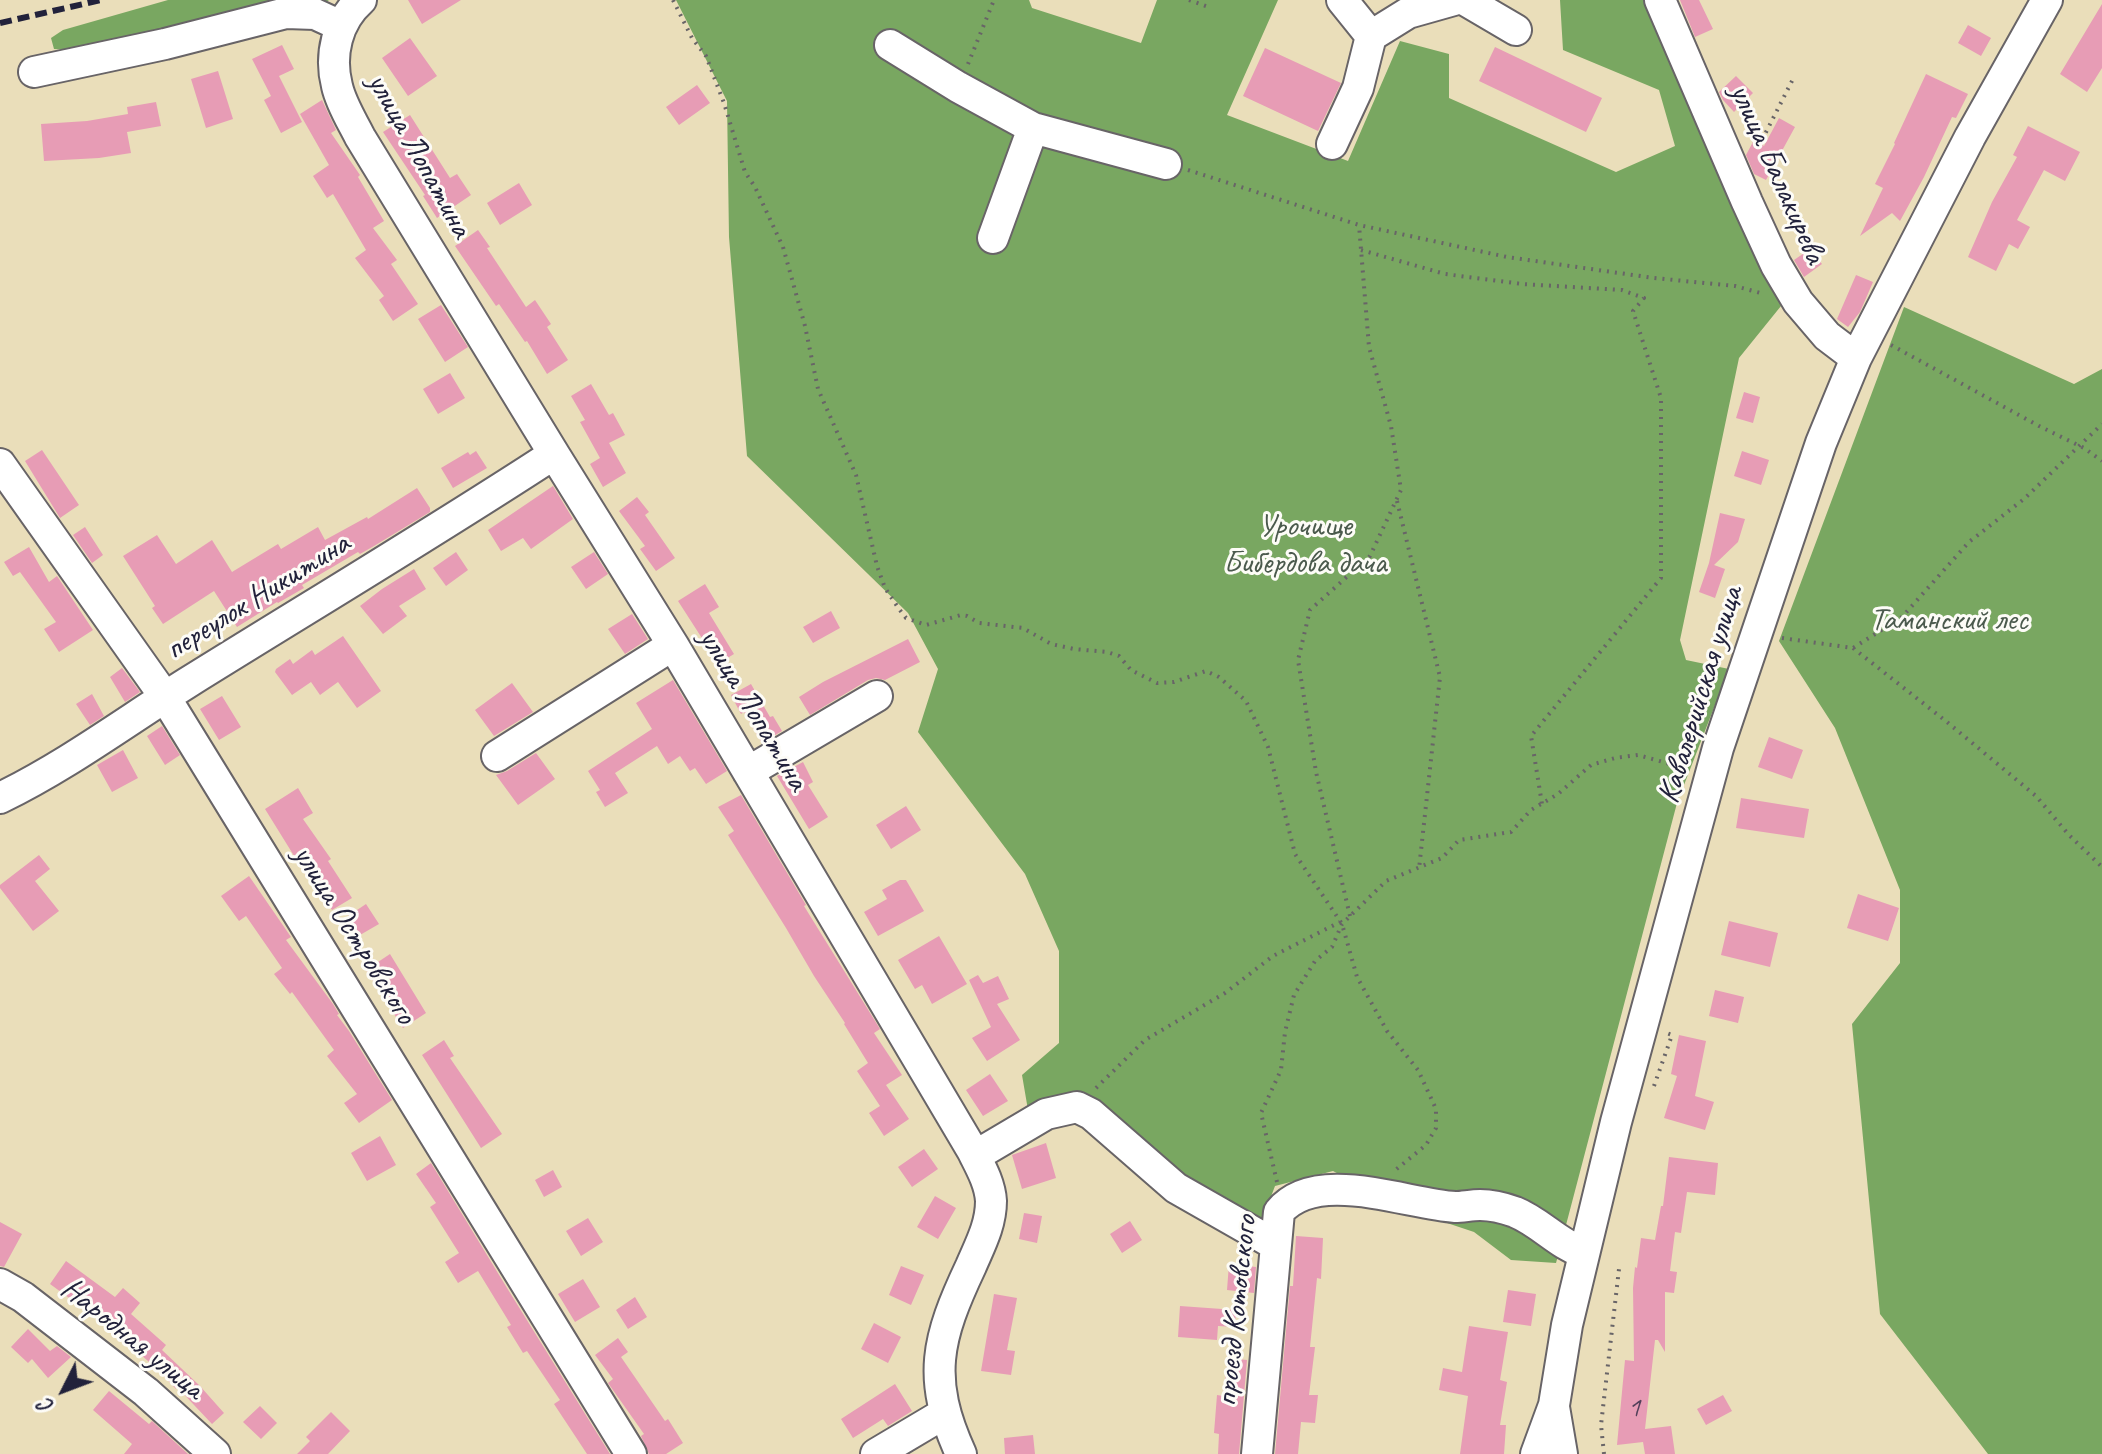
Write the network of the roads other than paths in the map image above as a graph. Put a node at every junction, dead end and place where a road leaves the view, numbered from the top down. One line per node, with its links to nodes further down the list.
1 (361, 0): 7 (street)
2 (1342, 0): 9 (street)
3 (1454, 0): 9 (street)
4 (1465, 0): 8 (street)
5 (1660, 0): 16 (street, улица Балакирева)
6 (2047, 0): 16 (street, Кавалерийская улица)
7 (341, 26): 11 (street); 17 (street, улица Лопатина)
8 (1516, 30)
9 (1371, 36): 13 (street)
10 (890, 45): 12 (street)
11 (34, 72)
12 (1033, 128): 14 (street); 15 (street)
13 (1332, 144)
14 (1166, 164)
15 (993, 238)
16 (1862, 346): 27 (street, Кавалерийская улица)
17 (554, 454): 19 (street, улица Лопатина); 21 (street, переулок Никитина)
18 (0, 464): 21 (street, улица Островского)
19 (673, 645): 22 (street); 23 (street, улица Лопатина)
20 (877, 696): 23 (street)
21 (165, 697): 24 (street, переулок Никитина); 32 (street, улица Островского)
22 (497, 756)
23 (748, 772): 25 (street, улица Лопатина)
24 (0, 798)
25 (975, 1156): 26 (street); 30 (street, улица Лопатина)
26 (1276, 1245): 27 (street, проезд Котовского); 35 (street, проезд Котовского)
27 (1584, 1253): 29 (street, Кавалерийская улица)
28 (0, 1284): 31 (street, Народная улица)
29 (1554, 1405): 36 (street, Кавалерийская улица); 37 (street)
30 (945, 1413): 33 (street); 34 (street, улица Лопатина)
31 (215, 1454)
32 (631, 1454)
33 (876, 1454)
34 (961, 1454)
35 (1257, 1454)
36 (1536, 1454)
37 (1562, 1454)

